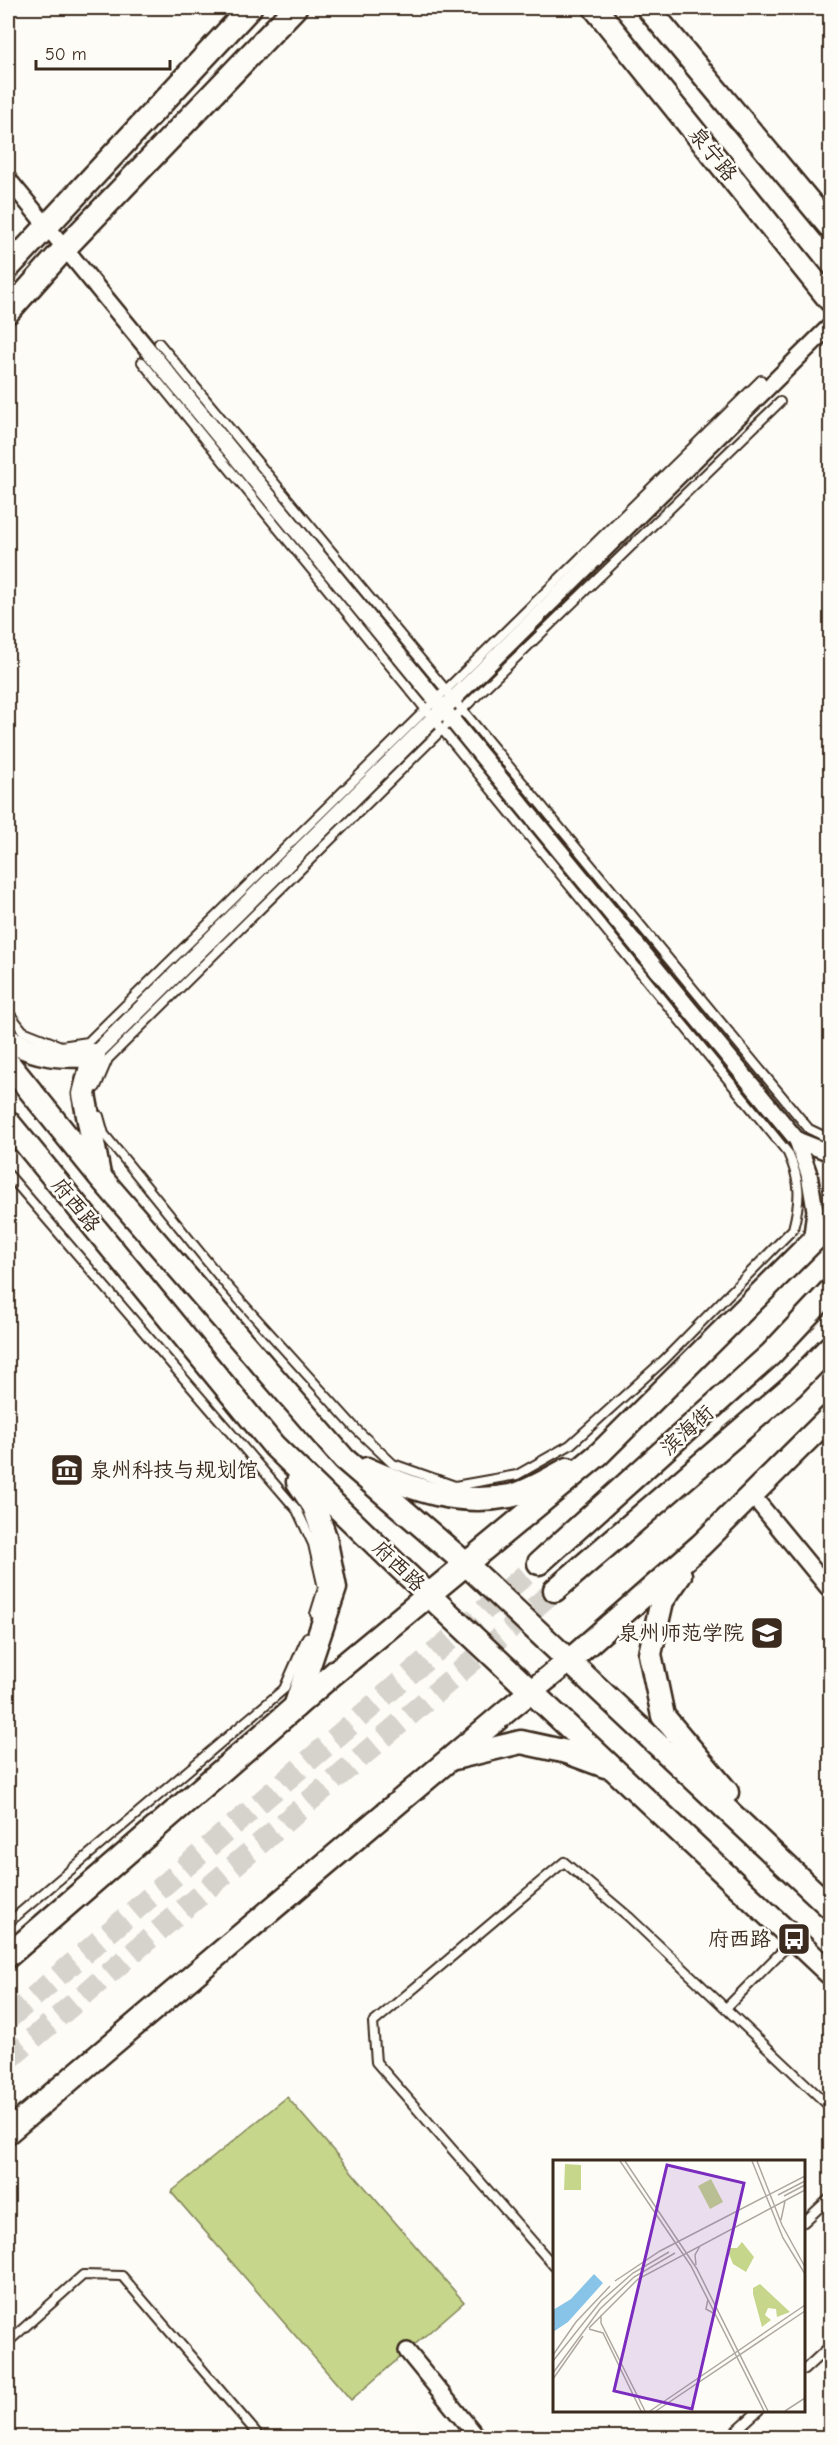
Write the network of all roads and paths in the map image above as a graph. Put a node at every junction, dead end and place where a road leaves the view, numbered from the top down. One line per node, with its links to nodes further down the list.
1 (250, 8): 6 (street)
2 (295, 8): 8 (street)
3 (595, 8): 10 (street, 泉宁路)
4 (648, 8): 7 (street, 泉宁路)
5 (8, 179): 6 (street)
6 (46, 226): 8 (street); 9 (street)
7 (831, 227)
8 (64, 248): 11 (street); 17 (street)
9 (8, 268)
10 (831, 300)
11 (8, 312)
12 (831, 326): 17 (street)
13 (159, 343): 17 (lane)
14 (142, 363): 17 (lane)
15 (761, 380): 17 (lane)
16 (780, 402): 17 (lane)
17 (444, 710): 18 (lane); 20 (street); 22 (lane); 23 (lane); 25 (lane); 26 (street)
18 (8, 1012)
19 (8, 1040): 20 (street)
20 (94, 1055): 29 (street)
21 (8, 1063): 29 (street, 府西路)
22 (93, 1094)
23 (96, 1104)
24 (8, 1122): 35 (street, 府西路)
25 (831, 1139)
26 (796, 1140): 27 (street); 31 (street)
27 (831, 1153)
28 (8, 1174): 52 (lane)
29 (99, 1177): 37 (street, 府西路)
30 (831, 1224): 31 (street)
31 (811, 1244): 36 (street)
32 (831, 1291): 40 (street, 滨海街)
33 (831, 1347): 42 (street, 滨海街)
34 (831, 1417): 38 (street)
35 (274, 1446): 44 (street, 府西路); 47 (street)
36 (599, 1454): 37 (street); 41 (street)
37 (344, 1459): 41 (street, 府西路)
38 (752, 1494): 39 (street); 43 (street)
39 (700, 1545): 45 (street); 50 (street)
40 (539, 1563)
41 (466, 1564): 44 (street); 45 (street, 府西路)
42 (555, 1590)
43 (831, 1590)
44 (429, 1595): 46 (street, 府西路); 47 (street)
45 (570, 1661): 46 (street); 50 (street, 府西路)
46 (531, 1691): 48 (street); 49 (street, 府西路)
47 (295, 1707): 54 (street)
48 (450, 1759): 49 (street); 58 (street)
49 (615, 1770): 53 (street, 府西路)
50 (795, 1874): 51 (street, 府西路)
51 (831, 1907)
52 (8, 1923)
53 (794, 1939): 55 (street, 府西路); 56 (lane)
54 (8, 1956)
55 (831, 1974)
56 (726, 2008): 57 (lane); 61 (lane)
57 (831, 2107)
58 (8, 2132)
59 (831, 2198): 60 (lane)
60 (805, 2221)
61 (553, 2264)
62 (8, 2342): 67 (lane)
63 (831, 2346): 65 (lane)
64 (407, 2351): 68 (street)
65 (805, 2369)
66 (757, 2412): 69 (lane)
67 (261, 2438)
68 (478, 2438)
69 (728, 2438)

